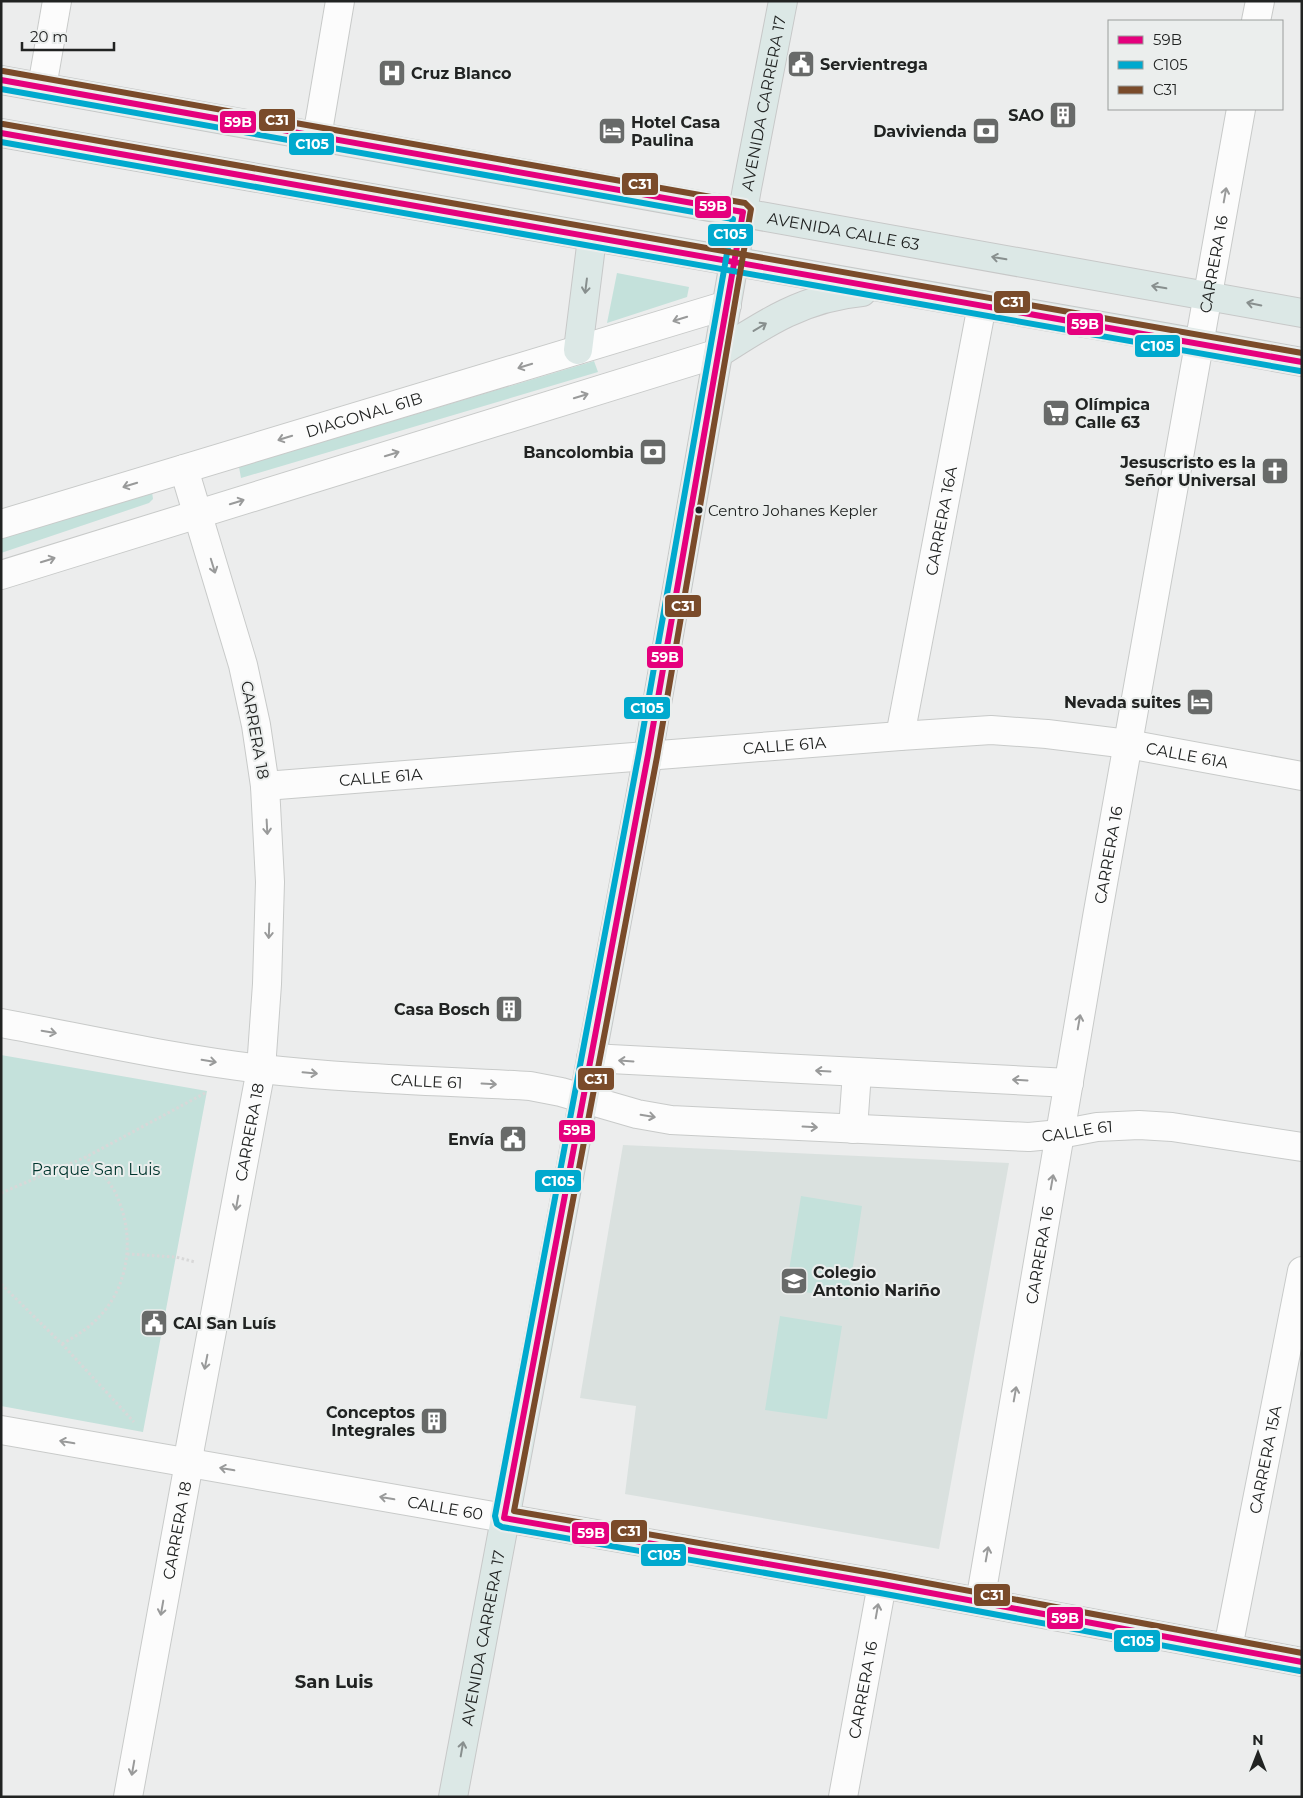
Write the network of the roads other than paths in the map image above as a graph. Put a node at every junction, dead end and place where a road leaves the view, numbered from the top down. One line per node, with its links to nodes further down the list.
1 (57, 1): 7 (street)
2 (340, 1): 10 (street)
3 (783, 1): 11 (main road, AVENIDA CARRERA 17)
4 (1260, 1): 5 (street)
5 (1256, 20)
6 (1, 80): 7 (main road, AVENIDA CALLE 63)
7 (42, 88): 10 (main road, AVENIDA CALLE 63)
8 (1241, 110): 15 (street, CARRERA 16, one-way to 8)
9 (1, 133): 12 (main road)
10 (317, 137): 11 (main road, AVENIDA CALLE 63)
11 (743, 212): 13 (main road, AVENIDA CARRERA 17); 15 (main road, AVENIDA CALLE 63, one-way to 11)
12 (592, 238): 13 (main road); 20 (main road, one-way to 20)
13 (734, 262): 14 (main road); 16 (main road, AVENIDA CARRERA 17)
14 (890, 289): 17 (main road); 21 (main road, one-way to 14)
15 (1207, 295): 18 (main road, AVENIDA CALLE 63, one-way to 15); 19 (street, CARRERA 16)
16 (727, 305): 20 (street, DIAGONAL 61B, one-way to 20); 21 (main road, AVENIDA CARRERA 17)
17 (982, 305): 19 (main road); 27 (street, CARRERA 16A)
18 (1302, 313)
19 (1198, 343): 22 (main road); 28 (street, CARRERA 16)
20 (578, 350): 23 (street, DIAGONAL 61B, one-way to 23)
21 (718, 353): 24 (street, one-way to 21); 29 (main road, AVENIDA CARRERA 17)
22 (1302, 362)
23 (184, 469): 24 (street, CARRERA 18); 25 (street, DIAGONAL 61B, one-way to 25)
24 (198, 514): 26 (street, one-way to 24); 31 (street, CARRERA 18, one-way to 31)
25 (1, 524)
26 (1, 575)
27 (900, 736): 28 (street, CALLE 61A); 29 (street, CALLE 61A)
28 (1128, 744): 30 (street, CALLE 61A); 36 (street, CARRERA 16, one-way to 28)
29 (648, 755): 31 (street, CALLE 61A); 33 (main road, AVENIDA CARRERA 17)
30 (1302, 776)
31 (265, 786): 34 (street, CARRERA 18, one-way to 34)
32 (1, 1023): 34 (street, CALLE 61, one-way to 34)
33 (591, 1058): 35 (street, one-way to 33); 37 (main road, AVENIDA CARRERA 17)
34 (261, 1069): 37 (street, CALLE 61, one-way to 37); 43 (street, CARRERA 18, one-way to 43)
35 (857, 1072): 36 (street, one-way to 35); 38 (street)
36 (1069, 1083): 39 (street, CARRERA 16)
37 (583, 1099): 38 (street, CALLE 61, one-way to 38); 44 (main road, AVENIDA CARRERA 17)
38 (853, 1129): 39 (street, CALLE 61)
39 (1060, 1134): 40 (street, CALLE 61); 46 (street, CARRERA 16, one-way to 39)
40 (1302, 1147)
41 (1302, 1271): 47 (street, CARRERA 15A)
42 (1, 1430): 43 (street, CALLE 60, one-way to 42)
43 (189, 1463): 44 (street, CALLE 60, one-way to 43); 49 (street, CARRERA 18, one-way to 49)
44 (504, 1518): 45 (street, CALLE 60); 50 (main road, AVENIDA CARRERA 17, one-way to 44)
45 (882, 1584): 46 (street, CALLE 60); 51 (street, CARRERA 16, one-way to 45)
46 (980, 1602): 47 (street, CALLE 60)
47 (1228, 1648): 48 (street, CALLE 60)
48 (1302, 1662)
49 (128, 1797)
50 (453, 1797)
51 (843, 1797)

